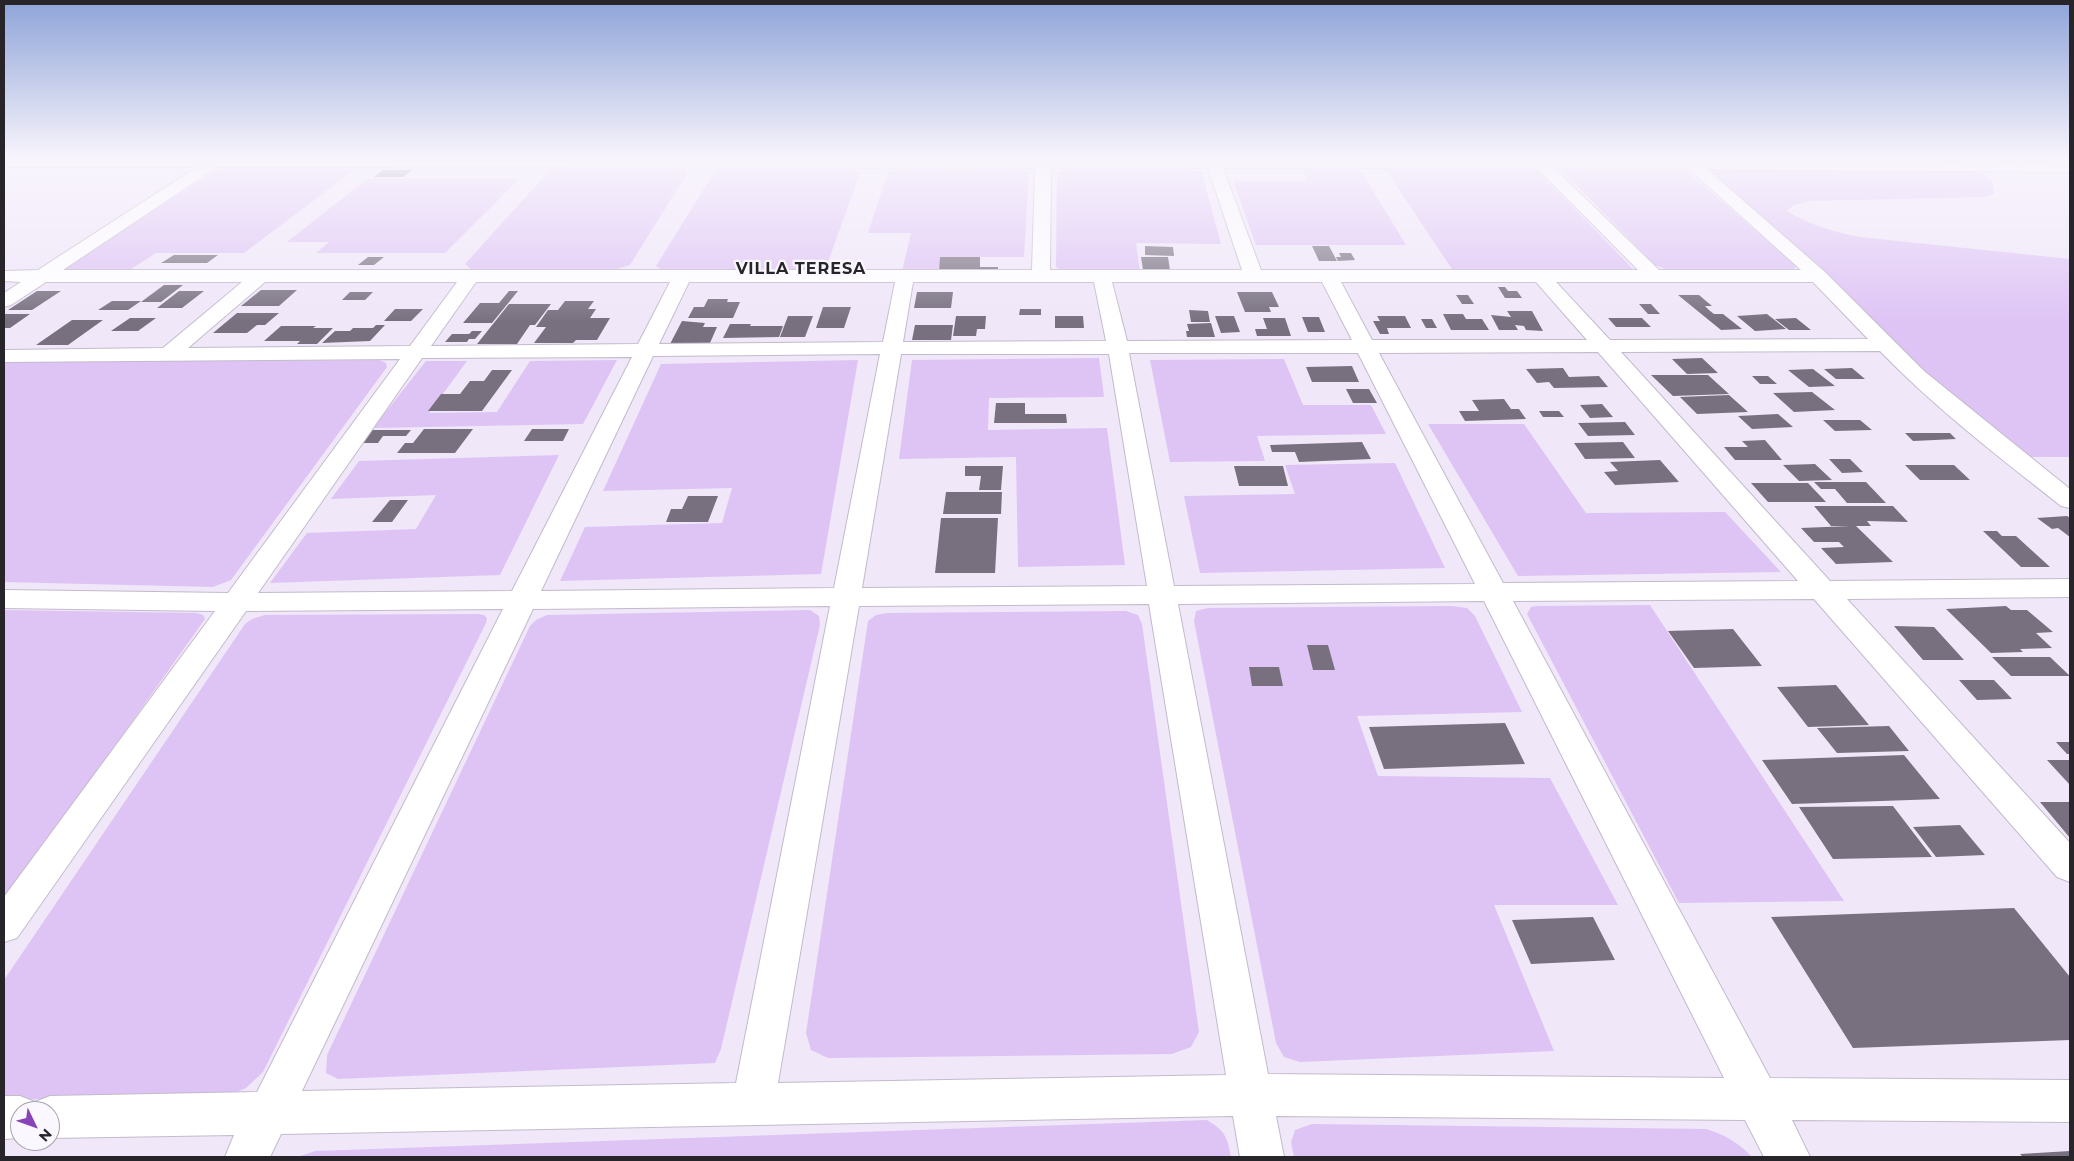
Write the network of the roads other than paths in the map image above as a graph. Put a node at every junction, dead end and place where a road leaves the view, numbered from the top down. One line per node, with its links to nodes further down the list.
1 (137, 213): 7 (street)
2 (1042, 213): 14 (street)
3 (1231, 213): 16 (street)
4 (1591, 213): 9 (street)
5 (1747, 213): 10 (street)
6 (4, 276): 7 (street)
7 (41, 276): 8 (street); 19 (street)
8 (260, 276): 11 (street); 27 (street)
9 (1654, 276): 10 (street); 18 (street)
10 (1818, 276): 20 (street)
11 (470, 277): 12 (street); 26 (street)
12 (682, 277): 13 (street); 25 (street)
13 (906, 277): 14 (street); 23 (street)
14 (1041, 277): 15 (street)
15 (1102, 277): 16 (street); 24 (street)
16 (1254, 277): 17 (street)
17 (1330, 277): 18 (street); 22 (street)
18 (1542, 277): 21 (street)
19 (4, 301)
20 (1885, 345): 21 (street); 29 (street)
21 (1604, 346): 22 (street); 31 (street)
22 (1366, 347): 24 (street); 32 (street)
23 (892, 348): 24 (street); 25 (street); 34 (street)
24 (1118, 348): 33 (street)
25 (645, 351): 26 (street); 36 (street)
26 (416, 352): 27 (street); 37 (street)
27 (168, 355): 28 (street)
28 (4, 356)
29 (2070, 501)
30 (2070, 588): 31 (street)
31 (1822, 590): 32 (street); 38 (street)
32 (1494, 592): 33 (street); 41 (street)
33 (1162, 595): 34 (street); 40 (street)
34 (846, 597): 36 (street); 43 (street)
35 (4, 599): 37 (street)
36 (522, 600): 37 (street); 44 (street)
37 (237, 602): 39 (street)
38 (2070, 867)
39 (4, 926)
40 (1250, 1095): 41 (street); 43 (street); 47 (street)
41 (1758, 1098): 42 (street); 48 (street)
42 (2070, 1101)
43 (753, 1104): 44 (street)
44 (267, 1113): 45 (street); 46 (street)
45 (60, 1117)
46 (247, 1157)
47 (1262, 1157)
48 (1788, 1157)

